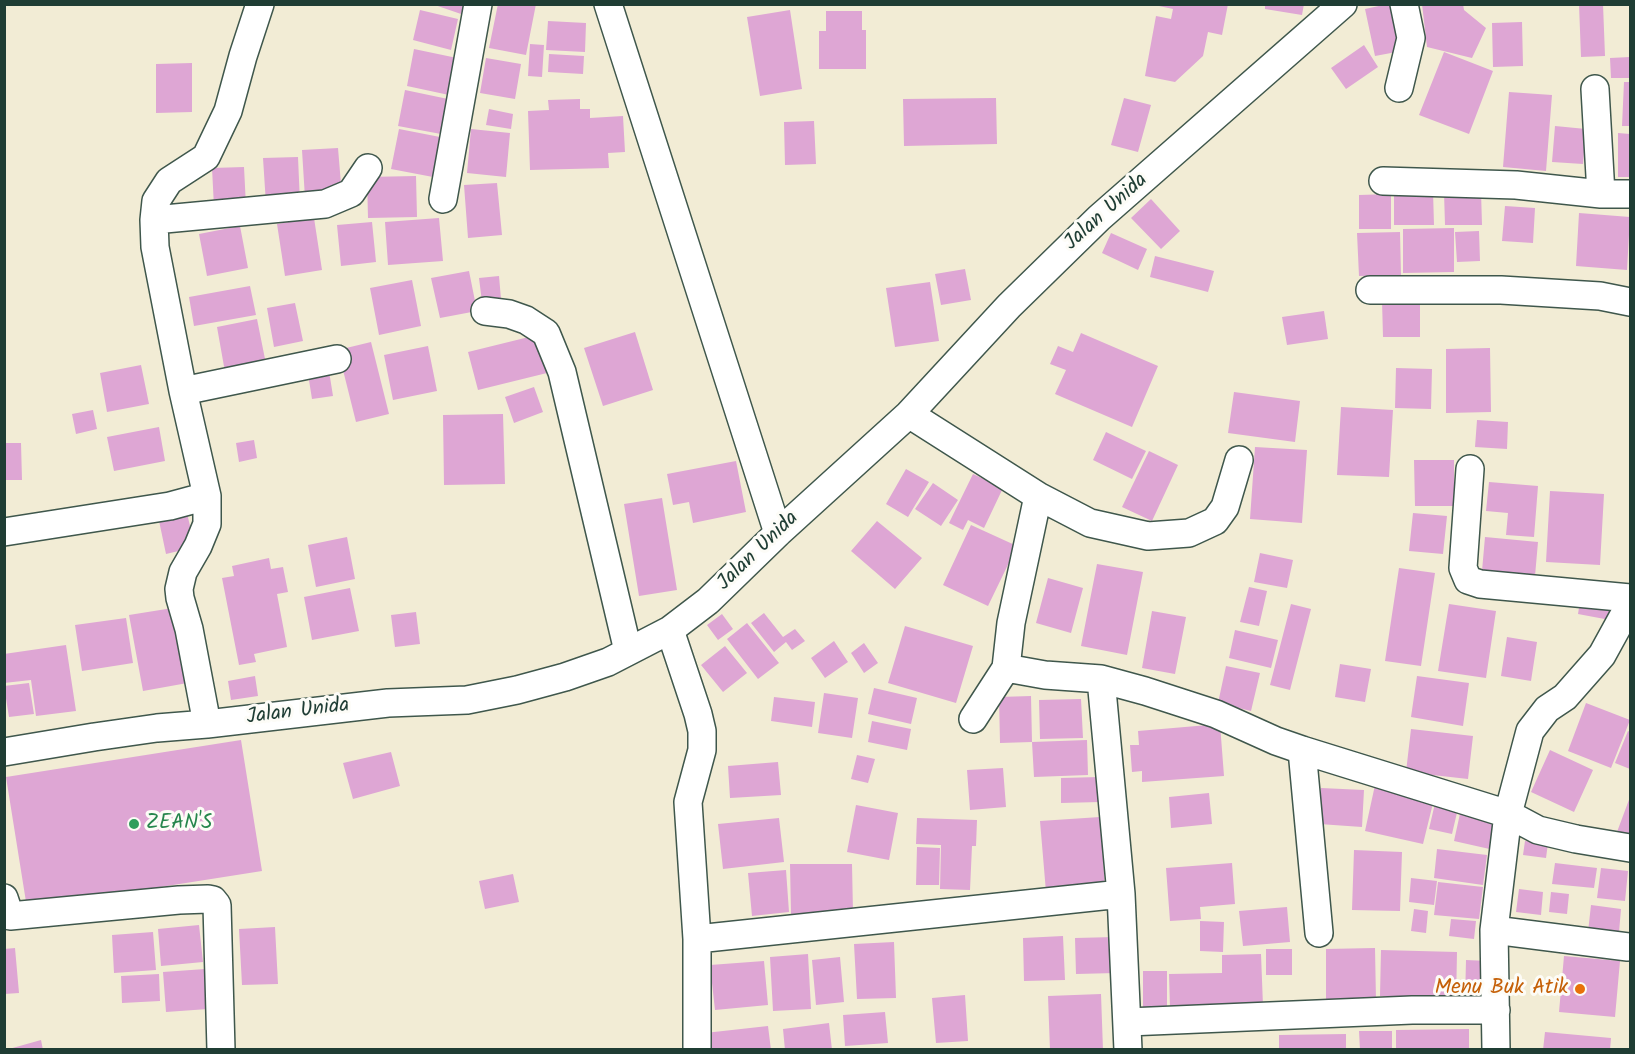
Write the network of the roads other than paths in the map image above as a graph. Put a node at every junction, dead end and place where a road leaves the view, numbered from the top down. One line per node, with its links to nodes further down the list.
1 (260, 4): 13 (street)
2 (478, 4): 12 (street)
3 (608, 4): 25 (street)
4 (1342, 4): 19 (street, Jalan Unida)
5 (1404, 4): 6 (street)
6 (1399, 88)
7 (1595, 89): 10 (street)
8 (368, 168): 13 (street)
9 (1383, 181): 10 (street)
10 (1601, 194): 11 (street)
11 (1630, 194)
12 (443, 199)
13 (154, 220): 18 (street)
14 (1370, 290): 15 (street)
15 (1630, 302)
16 (485, 310): 29 (street)
17 (337, 359): 18 (street)
18 (183, 391): 22 (street)
19 (909, 414): 23 (street); 25 (street, Jalan Unida)
20 (1239, 460): 23 (street)
21 (1470, 469): 26 (street)
22 (207, 496): 24 (street); 33 (street)
23 (1038, 496): 30 (street)
24 (4, 532)
25 (778, 533): 28 (street, Jalan Unida)
26 (1630, 598)
27 (1630, 604): 36 (street)
28 (670, 630): 29 (street, Jalan Unida); 42 (street)
29 (628, 651): 33 (street, Jalan Unida)
30 (1006, 668): 31 (street); 32 (street)
31 (1101, 679): 34 (street); 38 (street)
32 (973, 719)
33 (207, 724): 35 (street, Jalan Unida)
34 (1302, 750): 36 (street); 41 (street)
35 (4, 752)
36 (1508, 814): 37 (street); 40 (street)
37 (1630, 848)
38 (1121, 894): 42 (street); 45 (street)
39 (6, 910): 46 (street)
40 (1494, 930): 43 (street); 44 (street)
41 (1318, 933)
42 (697, 939): 47 (street)
43 (1628, 947)
44 (1496, 1010): 45 (street); 49 (street)
45 (1128, 1022): 48 (street)
46 (221, 1050)
47 (697, 1050)
48 (1128, 1050)
49 (1496, 1050)

